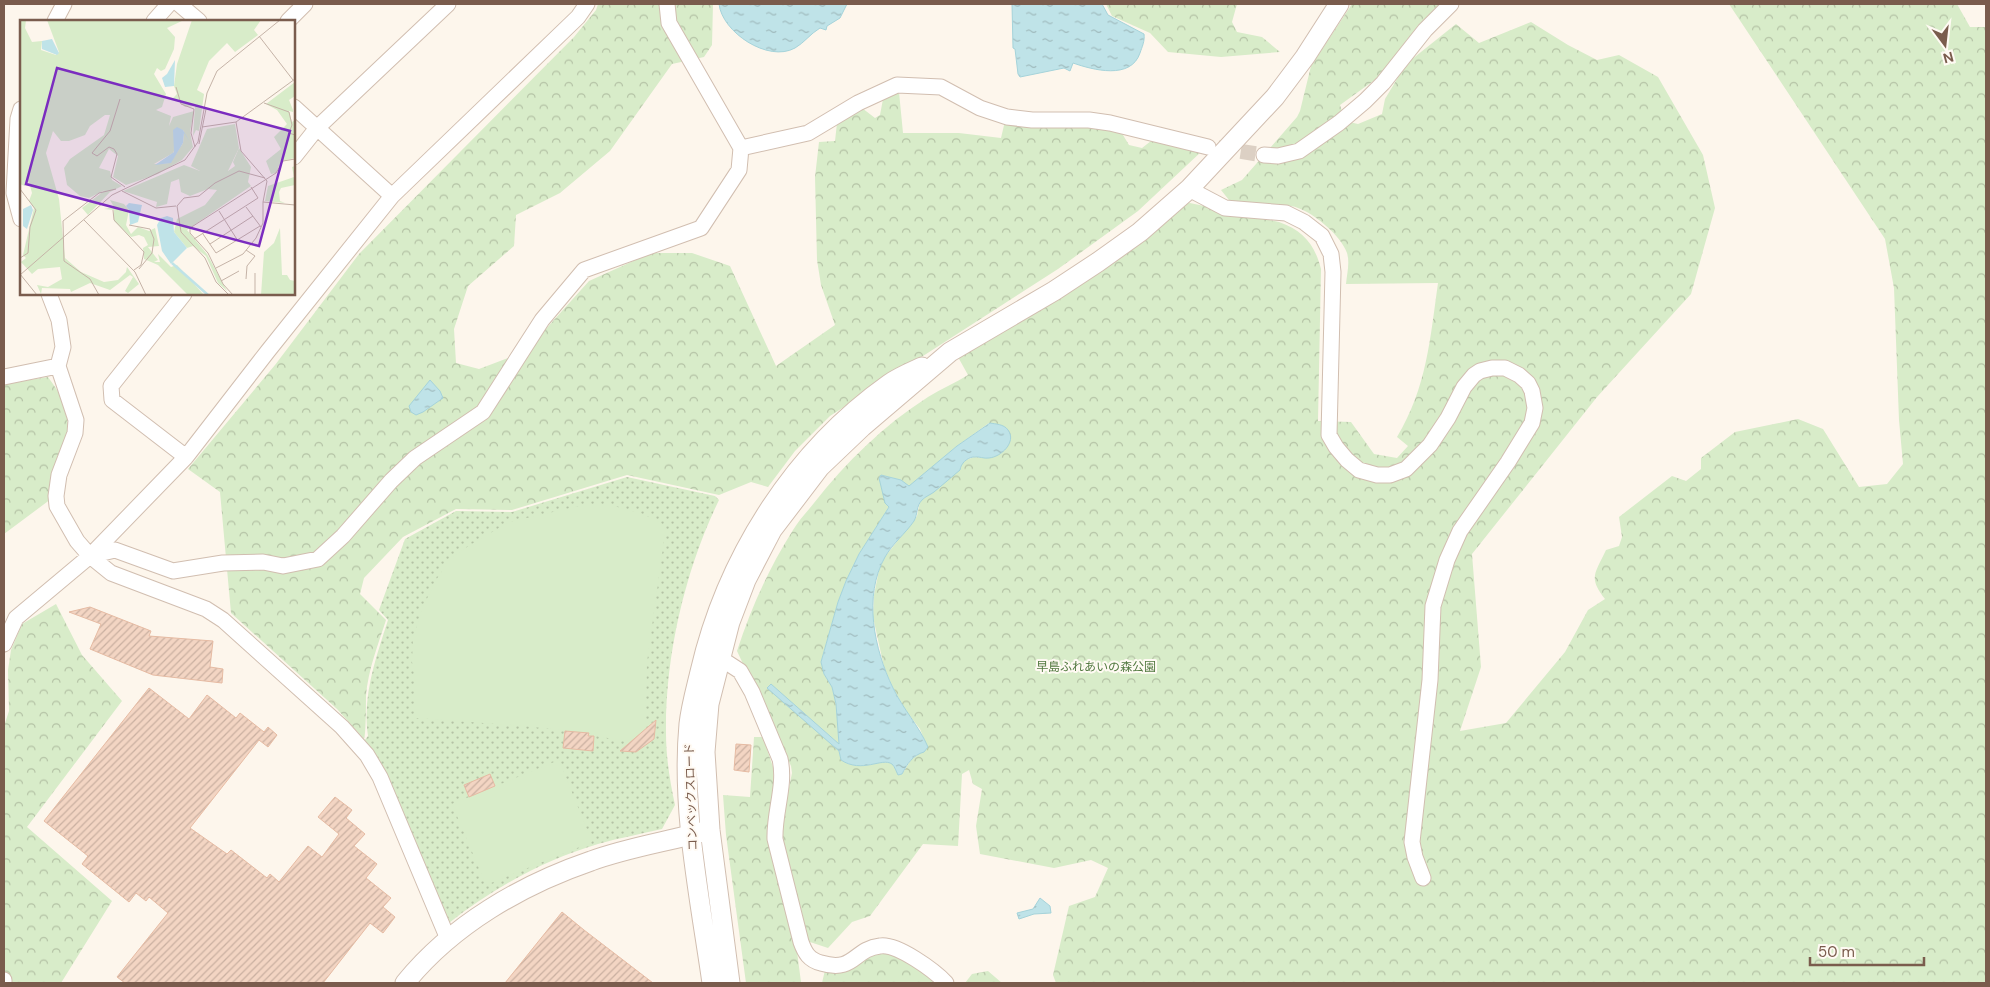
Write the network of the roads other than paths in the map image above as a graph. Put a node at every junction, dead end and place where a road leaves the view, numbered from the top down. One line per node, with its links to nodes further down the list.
1 (64, 4): 10 (street)
2 (169, 4): 11 (street)
3 (179, 4): 12 (street)
4 (305, 4): 13 (street)
5 (448, 4): 16 (street)
6 (587, 4): 23 (street)
7 (667, 4): 18 (street)
8 (1339, 4): 22 (street)
9 (1451, 4): 19 (street)
10 (56, 20)
11 (155, 20)
12 (198, 20)
13 (289, 20)
14 (295, 108): 16 (street)
15 (20, 112): 21 (street)
16 (317, 128): 20 (street); 23 (street)
17 (1208, 147): 18 (street)
18 (740, 148): 31 (street)
19 (1264, 155)
20 (295, 156)
21 (18, 163): 24 (street)
22 (1189, 189): 27 (street); 36 (street)
23 (392, 196): 30 (street)
24 (20, 215)
25 (49, 295): 28 (street)
26 (183, 295): 30 (street)
27 (950, 352): 33 (street, コンベックスロード); 35 (street, コンベックスロード)
28 (58, 366): 29 (street); 31 (street)
29 (4, 377)
30 (186, 457): 31 (street)
31 (90, 556): 32 (street); 37 (street)
32 (4, 644)
33 (720, 658): 34 (street, コンベックスロード); 41 (street)
34 (710, 830): 35 (street); 40 (street, コンベックスロード)
35 (691, 835): 37 (street); 39 (street, コンベックスロード)
36 (1424, 878)
37 (448, 939): 38 (street)
38 (405, 983)
39 (712, 983)
40 (730, 983)
41 (946, 983)

